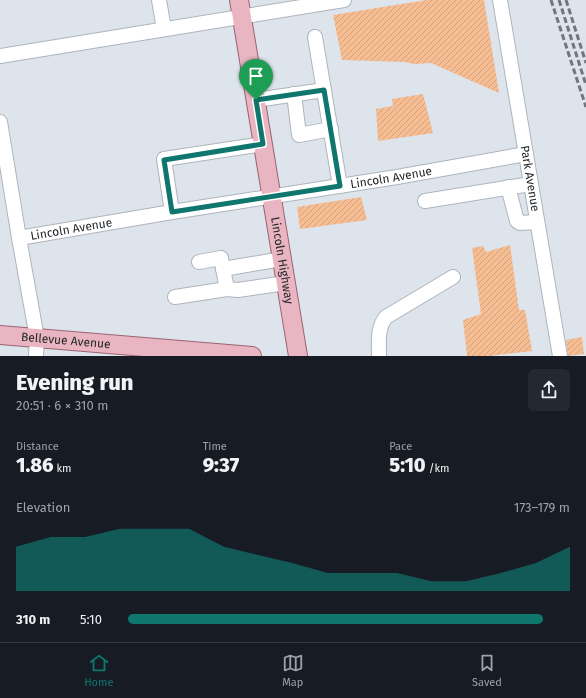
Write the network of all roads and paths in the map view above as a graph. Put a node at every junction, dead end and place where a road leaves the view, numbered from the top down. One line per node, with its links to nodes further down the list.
1 (160, 0): 5 (street)
2 (344, 0): 4 (street)
3 (500, 0): 14 (street, Park Avenue)
4 (241, 8): 5 (street); 10 (main road, Lincoln Highway)
5 (164, 29): 7 (street)
6 (315, 37): 8 (street)
7 (0, 56)
8 (324, 90): 9 (street); 12 (street)
9 (294, 94): 10 (street); 12 (street)
10 (256, 100): 13 (main road, Lincoln Highway)
11 (0, 122): 22 (street)
12 (331, 129): 16 (street)
13 (263, 144): 18 (main road, Lincoln Highway); 20 (street)
14 (526, 154): 15 (street, Park Avenue); 16 (street, Lincoln Avenue)
15 (531, 184): 17 (street); 21 (street, Park Avenue)
16 (340, 186): 18 (street, Lincoln Avenue)
17 (508, 187): 19 (street); 21 (street)
18 (272, 197): 20 (street, Lincoln Avenue); 23 (main road, Lincoln Highway)
19 (426, 201)
20 (172, 212): 22 (street, Lincoln Avenue)
21 (537, 222): 36 (street, Park Avenue)
22 (19, 238): 31 (street)
23 (282, 259): 25 (street); 27 (main road, Lincoln Highway)
24 (199, 262): 25 (street)
25 (223, 269): 28 (street)
26 (453, 277): 35 (street)
27 (286, 283): 28 (street); 34 (main road, Lincoln Highway)
28 (227, 289): 29 (street)
29 (175, 297)
30 (0, 335): 31 (main road, Bellevue Avenue)
31 (37, 338): 32 (street); 33 (main road, Bellevue Avenue)
32 (36, 356)
33 (252, 356)
34 (298, 356)
35 (379, 356)
36 (560, 356)

